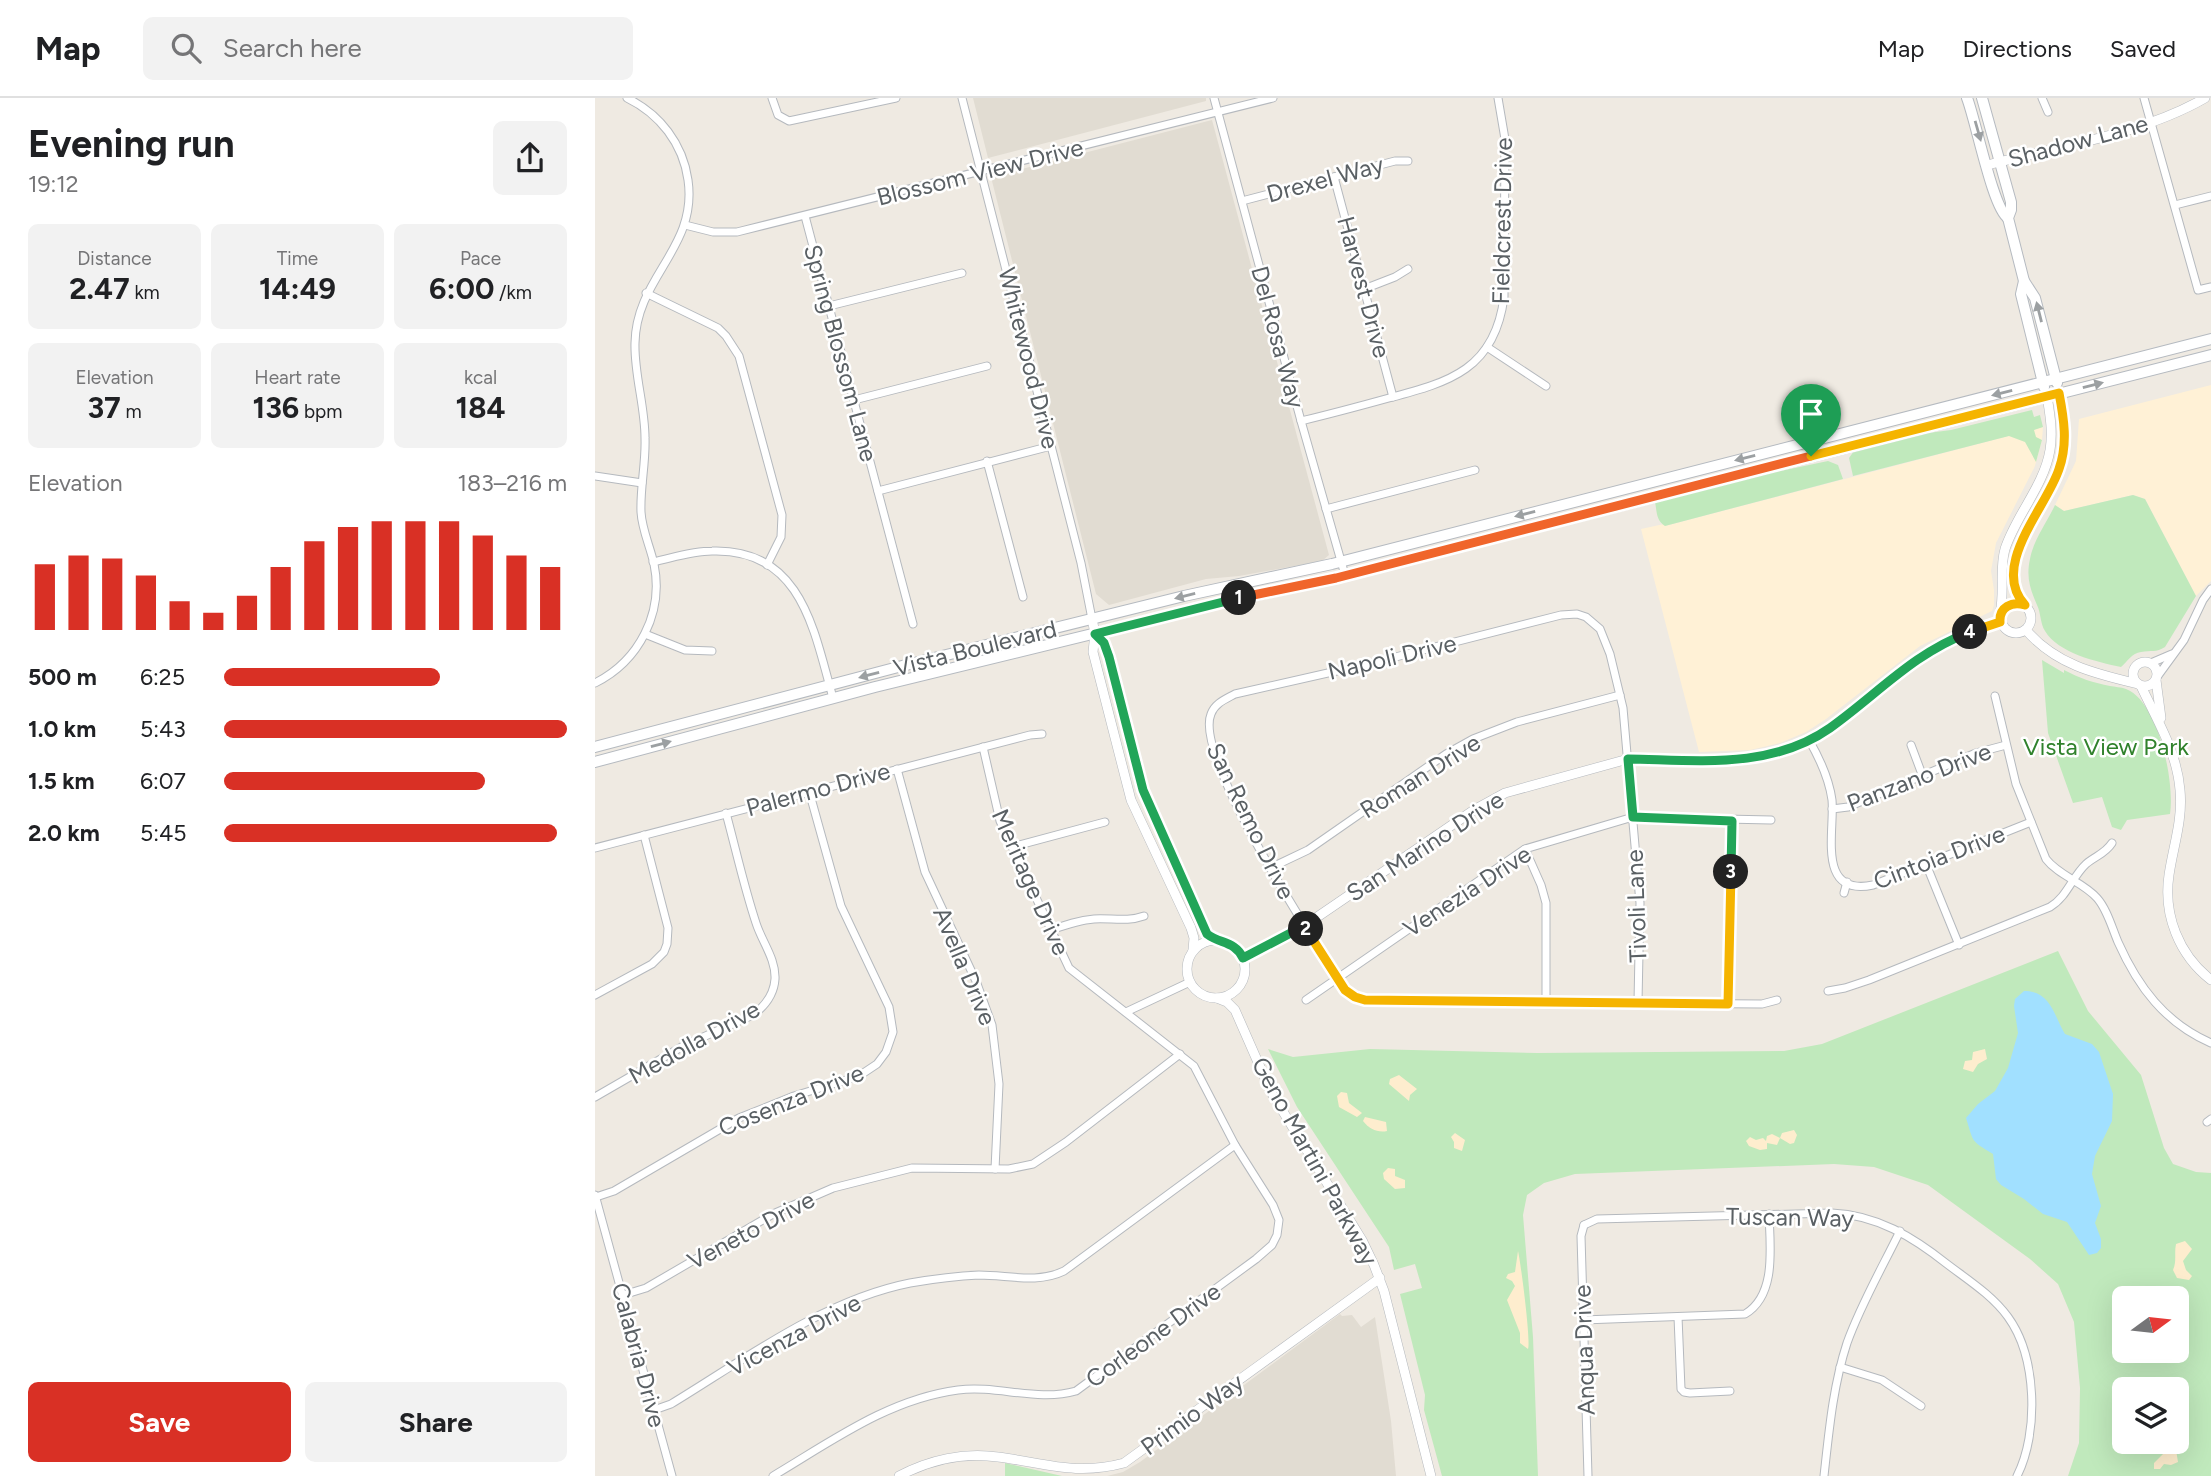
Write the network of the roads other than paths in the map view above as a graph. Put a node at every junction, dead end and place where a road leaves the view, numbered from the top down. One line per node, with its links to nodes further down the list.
1 (627, 98): 13 (street)
2 (772, 98): 14 (street)
3 (896, 98): 14 (street)
4 (962, 98): 21 (street, Whitewood Drive)
5 (1214, 98): 16 (street, Del Rosa Way)
6 (1273, 98): 16 (street, Blossom View Drive)
7 (1499, 98): 37 (street, Fieldcrest Drive)
8 (1967, 98): 20 (main road, one-way to 20)
9 (1982, 98): 19 (main road)
10 (2042, 98): 15 (street)
11 (2144, 98): 17 (street)
12 (2205, 98): 17 (street, Shadow Lane)
13 (638, 100): 28 (street)
14 (867, 102)
15 (2048, 112)
16 (1218, 113): 21 (street, Blossom View Drive); 24 (street, Del Rosa Way)
17 (2152, 122): 19 (street, Shadow Lane); 25 (street)
18 (1408, 161): 22 (street, Drexel Way)
19 (2000, 162): 20 (street, Shadow Lane); 27 (main road)
20 (1987, 165): 27 (main road)
21 (981, 172): 26 (street, Blossom View Drive); 48 (street, Whitewood Drive)
22 (1334, 177): 24 (street, Drexel Way); 33 (street, Harvest Drive)
23 (2211, 196): 25 (street)
24 (1242, 201): 47 (street, Del Rosa Way)
25 (2175, 205): 32 (street)
26 (805, 216): 28 (street, Blossom View Drive); 35 (street, Spring Blossom Lane)
27 (2008, 218): 31 (main road)
28 (685, 225): 34 (street)
29 (1408, 269): 33 (street)
30 (962, 273): 35 (street)
31 (2024, 281): 40 (main road, one-way to 31); 41 (main road)
32 (2211, 287)
33 (1364, 289): 45 (street, Harvest Drive)
34 (646, 293): 52 (street); 57 (street)
35 (829, 306): 46 (street, Spring Blossom Lane)
36 (2211, 340): 40 (main road, Vista Boulevard)
37 (1487, 346): 42 (street); 45 (street, Fieldcrest Drive)
38 (2211, 355): 43 (main road, Vista Boulevard, one-way to 38)
39 (987, 366): 46 (street)
40 (2056, 379): 41 (main road, Vista Boulevard); 43 (main road)
41 (2043, 382): 44 (main road); 56 (main road, Vista Boulevard, one-way to 56)
42 (1546, 386)
43 (2059, 393): 44 (main road, Vista Boulevard); 61 (street)
44 (2047, 396): 58 (main road, Vista Boulevard); 63 (street)
45 (1393, 397): 47 (street, Fieldcrest Drive)
46 (854, 400): 53 (street, Spring Blossom Lane)
47 (1301, 421): 54 (street, Del Rosa Way)
48 (1051, 446): 49 (street); 64 (street, Whitewood Drive)
49 (986, 461): 53 (street); 60 (street)
50 (1475, 470): 54 (street)
51 (595, 477): 52 (street)
52 (642, 483): 55 (street)
53 (878, 491): 65 (street, Spring Blossom Lane)
54 (1326, 509): 56 (street, Del Rosa Way)
55 (653, 562): 57 (street); 68 (street)
56 (1341, 562): 58 (street, Del Rosa Way); 64 (main road, Vista Boulevard, one-way to 64)
57 (767, 565): 76 (street)
58 (1345, 575): 67 (main road, Vista Boulevard)
59 (2211, 589): 70 (street)
60 (1023, 597)
61 (2025, 605): 63 (street); 66 (street)
62 (1580, 615): 78 (street, Tivoli Lane); 81 (street, Napoli Drive)
63 (2000, 617): 66 (street); 84 (street, San Marino Drive)
64 (1092, 619): 67 (street); 76 (main road, Vista Boulevard, one-way to 76)
65 (913, 624)
66 (2026, 630): 73 (street)
67 (1095, 634): 80 (main road, Vista Boulevard); 114 (street); 116 (street)
68 (645, 635): 69 (street); 75 (street)
69 (712, 651)
70 (2173, 654): 71 (street); 74 (street)
71 (2151, 663): 72 (street); 74 (street)
72 (2134, 669): 73 (street); 77 (street)
73 (2111, 677): 77 (street)
74 (2156, 678): 77 (street); 82 (street)
75 (595, 684)
76 (829, 685): 80 (street); 87 (main road, Vista Boulevard)
77 (2140, 685): 82 (street)
78 (1620, 695): 89 (street, Tivoli Lane); 107 (street, Roman Drive)
79 (1994, 696): 85 (street)
80 (832, 698): 90 (main road, Vista Boulevard, one-way to 80)
81 (1210, 715): 107 (street, San Remo Drive)
82 (2164, 730): 119 (street)
83 (1042, 734): 88 (street, Palermo Drive)
84 (1809, 740): 89 (street, San Marino Drive); 94 (street, Cintoia Drive)
85 (2006, 744): 92 (street, Panzano Drive); 100 (street)
86 (1911, 745): 92 (street)
87 (595, 747)
88 (983, 747): 91 (street, Palermo Drive); 103 (street, Meritage Drive)
89 (1628, 759): 96 (street, Tivoli Lane); 112 (street, San Marino Drive)
90 (595, 762)
91 (897, 769): 93 (street, Palermo Drive); 136 (street, Avella Drive)
92 (1923, 777): 94 (street, Panzano Drive)
93 (809, 791): 95 (street, Palermo Drive); 137 (street, Cosenza Drive)
94 (1832, 809): 109 (street, Cintoia Drive)
95 (726, 813): 101 (street, Palermo Drive); 134 (street, Medolla Drive)
96 (1633, 817): 98 (street, Venezia Drive); 105 (street, Venezia Drive); 127 (street, Tivoli Lane)
97 (1771, 820): 98 (street, Venezia Drive)
98 (1732, 821): 129 (street)
99 (1105, 822): 103 (street)
100 (2031, 822): 106 (street, Cintoia Drive); 108 (street)
101 (644, 835): 104 (street, Palermo Drive); 123 (street)
102 (2112, 843): 108 (street)
103 (1012, 847): 113 (street, Meritage Drive)
104 (595, 848)
105 (1525, 849): 118 (street, Venezia Drive); 128 (street)
106 (1926, 864): 109 (street, Cintoia Drive); 115 (street)
107 (1270, 868): 112 (street, San Remo Drive)
108 (2074, 881): 115 (street); 132 (street)
109 (1847, 882): 110 (street, Cintoia Drive)
110 (1844, 893)
111 (1144, 916): 113 (street)
112 (1304, 926): 117 (street, San Marino Drive); 118 (street, San Remo Drive)
113 (1051, 930): 131 (street, Meritage Drive)
114 (1216, 939): 116 (street); 117 (street)
115 (1959, 945): 122 (street)
116 (1193, 950): 120 (street)
117 (1243, 958): 121 (street)
118 (1338, 978): 125 (street, Venezia Drive); 128 (street, San Remo Drive)
119 (2211, 979)
120 (1190, 982): 124 (street); 131 (street)
121 (1237, 990): 124 (street); 130 (street)
122 (1828, 990)
123 (595, 996)
124 (1217, 998): 130 (street)
125 (1306, 1000)
126 (1777, 1000): 129 (street, San Remo Drive)
127 (1638, 1002): 128 (street, San Remo Drive); 129 (street, San Remo Drive)
128 (1546, 1003)
129 (1728, 1004)
130 (1235, 1010): 143 (street, Geno Martini Parkway)
131 (1126, 1012): 133 (street, Meritage Drive)
132 (2211, 1043)
133 (1180, 1054): 135 (street, Meritage Drive); 136 (street, Veneto Drive)
134 (595, 1097)
135 (1234, 1145): 141 (street, Meritage Drive); 150 (street, Vicenza Drive)
136 (995, 1168): 144 (street, Veneto Drive)
137 (595, 1196): 144 (street, Calabria Drive)
138 (1769, 1214): 140 (street, Tuscan Way); 142 (street, Tuscan Way); 145 (street)
139 (1577, 1220): 140 (street)
140 (1584, 1226): 146 (street, Anqua Drive)
141 (1279, 1229): 153 (street, Corleone Drive)
142 (1900, 1231): 147 (street); 157 (street, Tuscan Way)
143 (1380, 1278): 151 (street, Primio Way); 154 (street, Geno Martini Parkway)
144 (623, 1296): 150 (street, Calabria Drive)
145 (1678, 1317): 146 (street); 148 (street)
146 (1583, 1320): 155 (street, Anqua Drive)
147 (1840, 1367): 149 (street); 156 (street)
148 (1730, 1391)
149 (1921, 1406)
150 (654, 1410): 152 (street, Calabria Drive)
151 (905, 1475)
152 (672, 1476)
153 (773, 1476)
154 (1431, 1476)
155 (1588, 1476)
156 (1824, 1476)
157 (2017, 1476)

